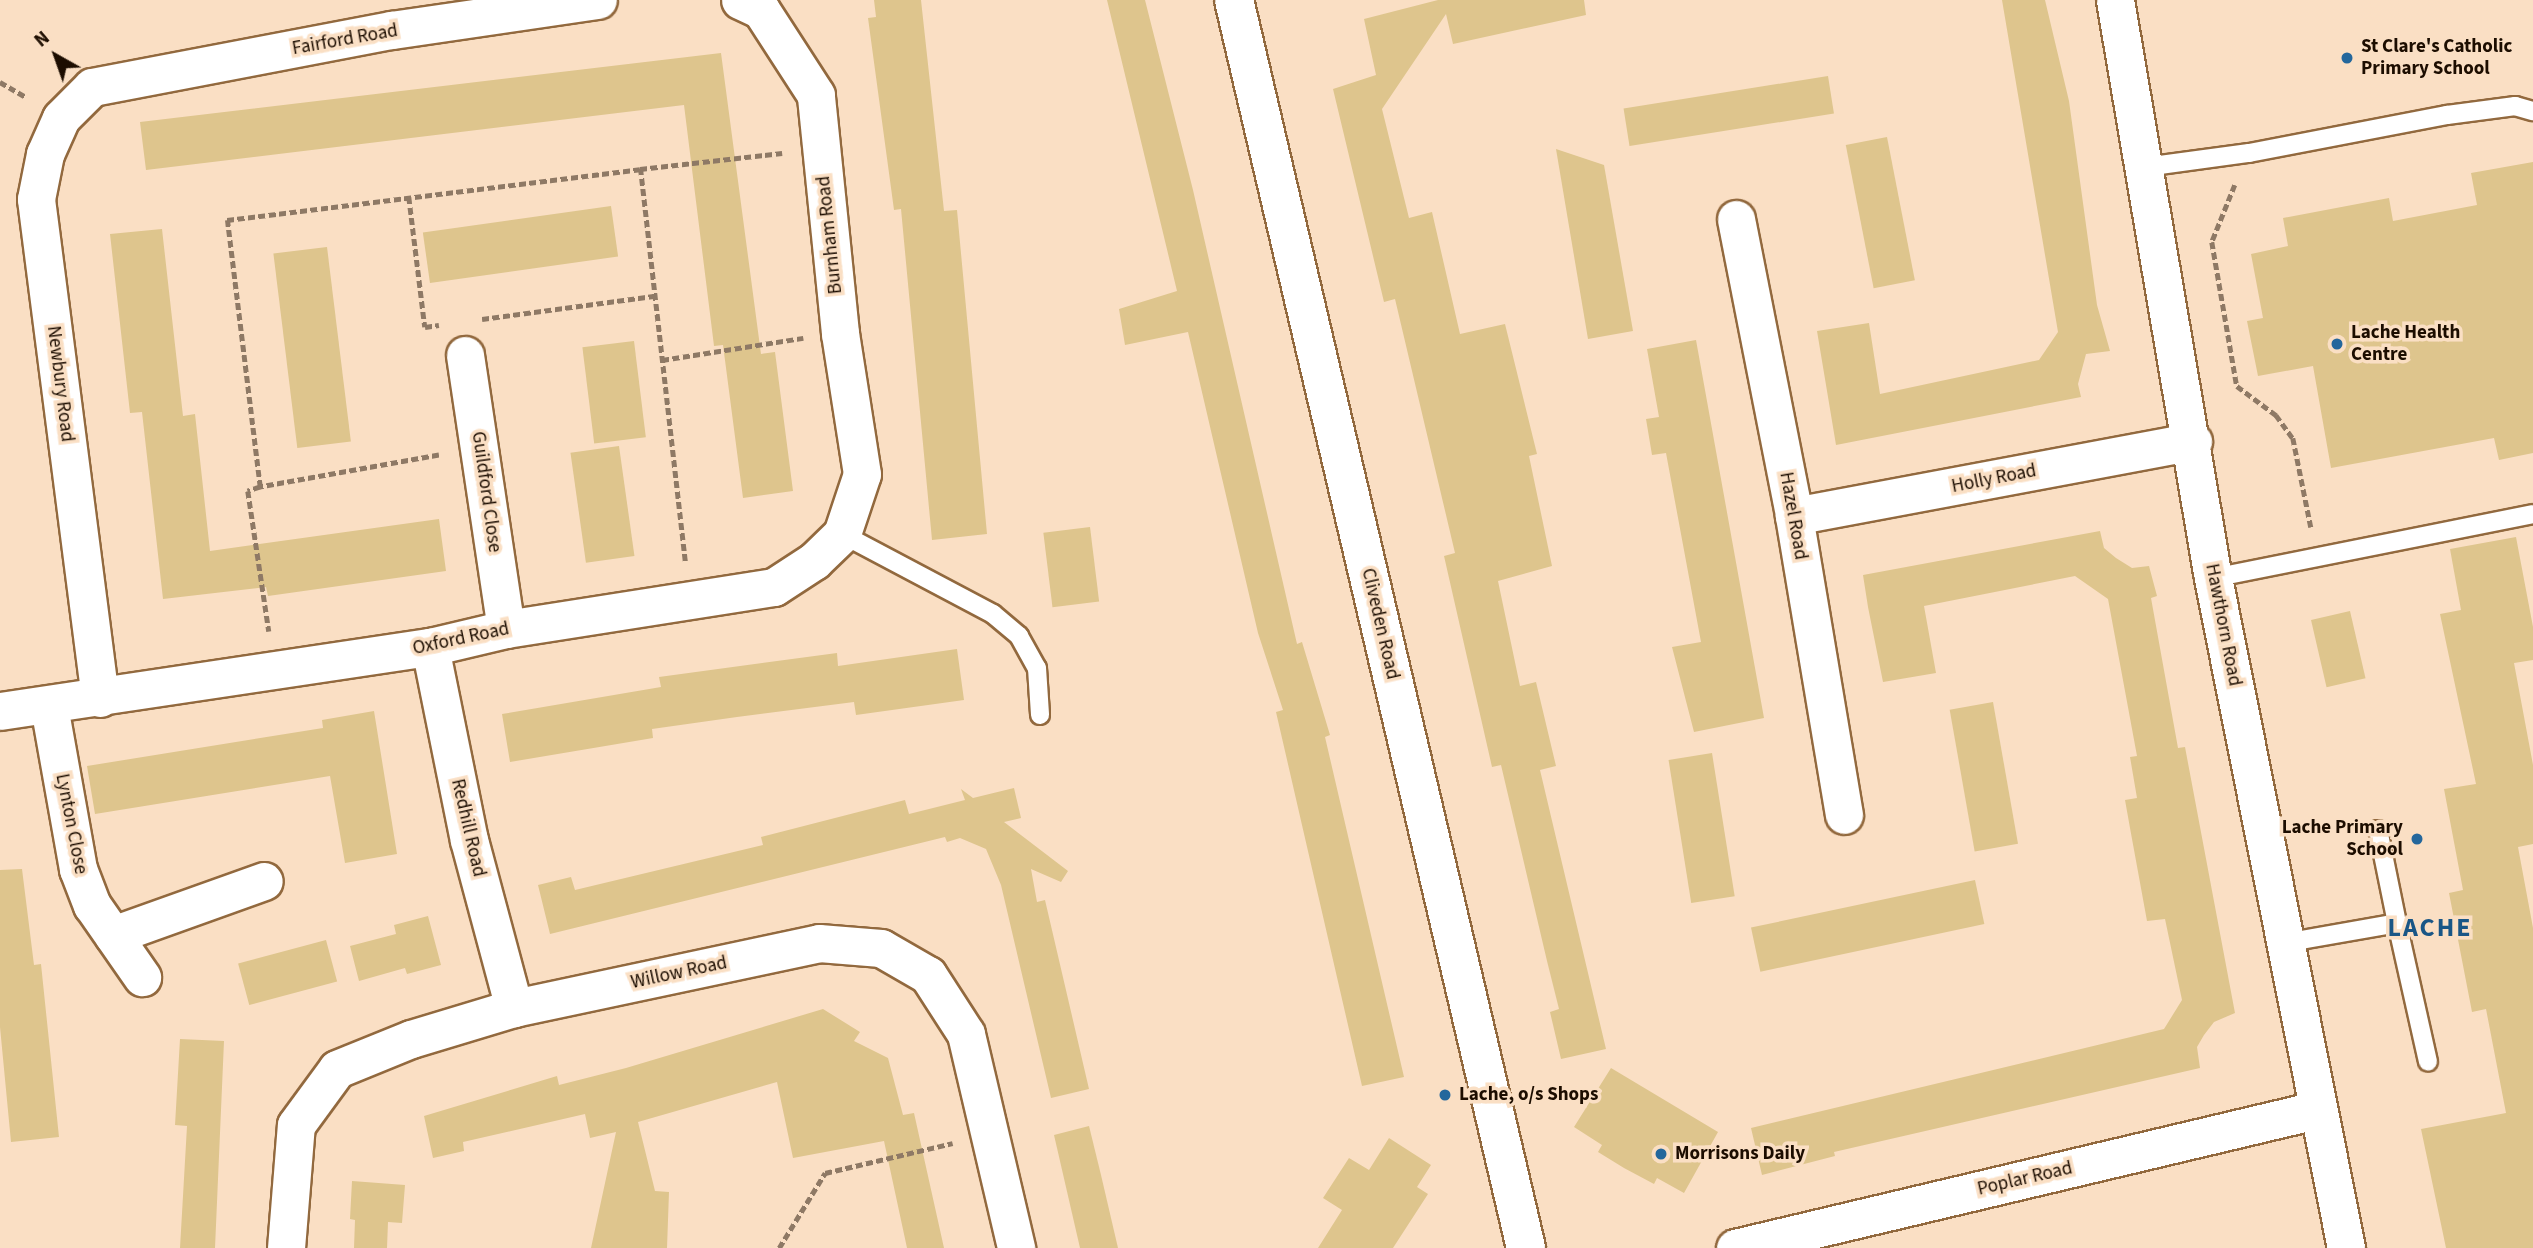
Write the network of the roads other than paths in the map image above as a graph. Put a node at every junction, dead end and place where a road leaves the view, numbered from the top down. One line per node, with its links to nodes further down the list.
1 (598, 0): 5 (street, Fairford Road)
2 (1234, 0): 34 (street, Cliveden Road)
3 (2115, 0): 7 (street, Hawthorn Road)
4 (751, 5): 11 (street, Burnham Road)
5 (92, 87): 18 (street, Newbury Road)
6 (2533, 111): 7 (lane)
7 (2145, 167): 10 (street, Hawthorn Road)
8 (1736, 219): 13 (street, Hazel Road)
9 (458, 339): 16 (street, Guildford Close)
10 (2193, 441): 13 (street, Holly Road); 15 (street, Hawthorn Road)
11 (862, 474): 14 (street, Oxford Road)
12 (2533, 514): 15 (lane)
13 (1794, 516): 22 (street, Hazel Road)
14 (842, 534): 16 (street, Oxford Road); 21 (lane)
15 (2213, 578): 27 (street, Hawthorn Road)
16 (506, 628): 17 (street, Oxford Road)
17 (430, 647): 18 (street, Oxford Road); 29 (street, Redhill Road)
18 (100, 698): 19 (street, Oxford Road)
19 (49, 706): 20 (street, Oxford Road); 26 (street, Lynton Close)
20 (0, 711)
21 (1041, 715)
22 (1844, 815)
23 (2378, 830): 25 (lane)
24 (264, 881): 26 (street)
25 (2396, 923): 27 (lane); 30 (lane)
26 (113, 936): 28 (street, Lynton Close)
27 (2284, 943): 31 (street, Hawthorn Road)
28 (142, 977)
29 (514, 1008): 32 (street, Willow Road); 33 (street, Willow Road)
30 (2428, 1062)
31 (2316, 1110): 35 (street, Poplar Road); 36 (street, Hawthorn Road)
32 (286, 1248)
33 (1016, 1248)
34 (1526, 1248)
35 (1735, 1248)
36 (2346, 1248)

